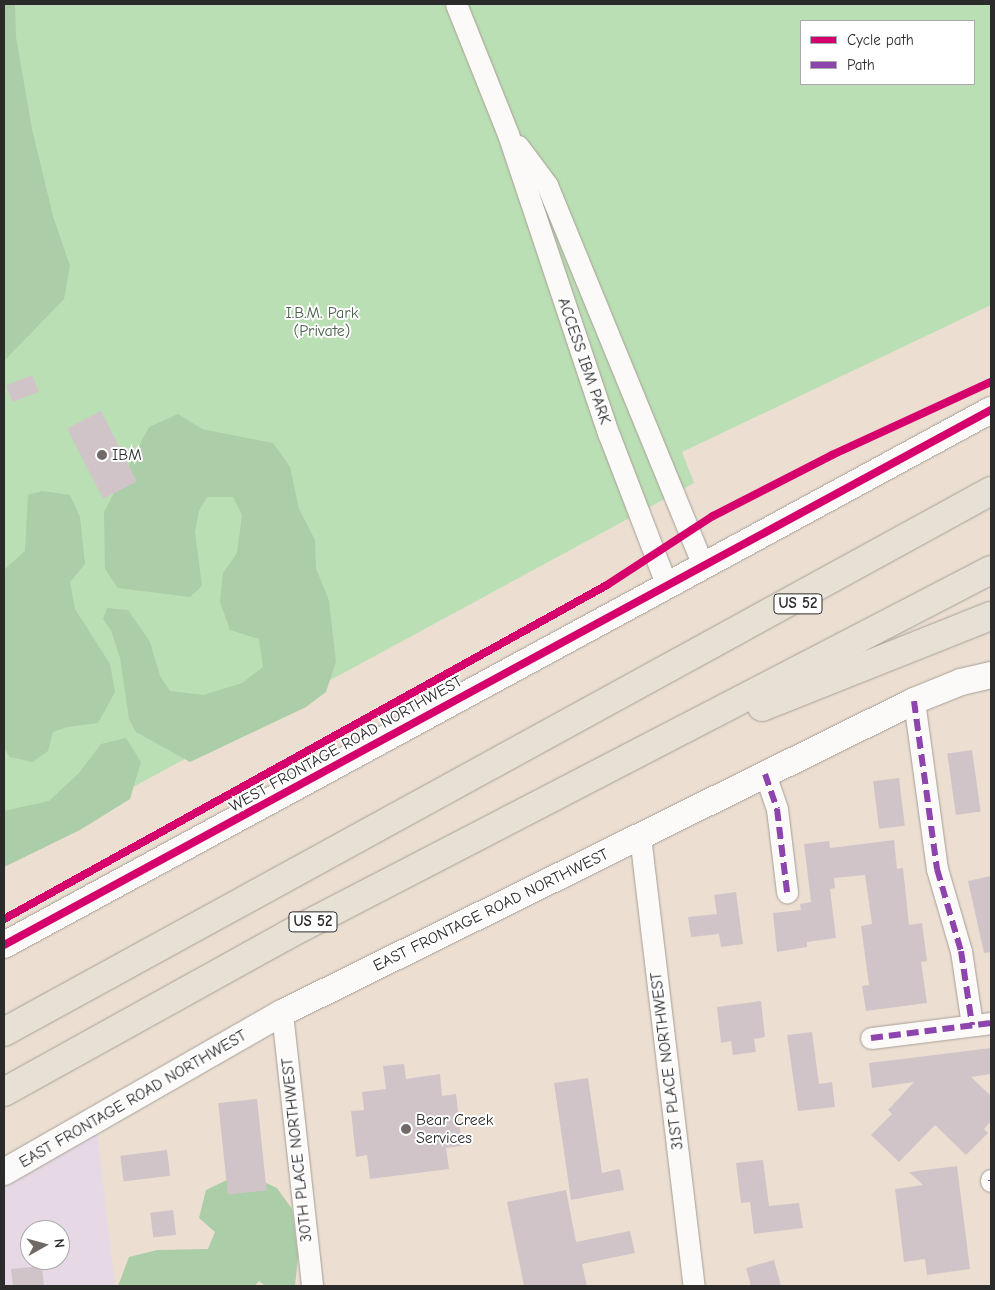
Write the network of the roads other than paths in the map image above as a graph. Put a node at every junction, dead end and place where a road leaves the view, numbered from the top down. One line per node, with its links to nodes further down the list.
1 (456, 4): 2 (street, ACCESS IBM PARK)
2 (508, 134): 6 (street, ACCESS IBM PARK); 8 (street, ACCESS IBM PARK)
3 (991, 410): 6 (street, WEST FRONTAGE ROAD NORTHWEST)
4 (991, 490): 11 (highway)
5 (991, 508): 11 (highway, US 52)
6 (703, 566): 8 (street, WEST FRONTAGE ROAD NORTHWEST)
7 (991, 570): 13 (highway, US 52)
8 (667, 586): 17 (street, WEST FRONTAGE ROAD NORTHWEST)
9 (991, 616): 13 (highway)
10 (991, 675): 12 (street, EAST FRONTAGE ROAD NORTHWEST)
11 (606, 700): 20 (highway, US 52)
12 (914, 701): 14 (street, EAST FRONTAGE ROAD NORTHWEST); 19 (street)
13 (626, 760): 22 (highway, US 52)
14 (765, 774): 15 (street, EAST FRONTAGE ROAD NORTHWEST); 16 (street)
15 (640, 836): 18 (street, EAST FRONTAGE ROAD NORTHWEST); 25 (street, 31ST PLACE NORTHWEST)
16 (787, 892)
17 (4, 946)
18 (282, 1014): 23 (street, EAST FRONTAGE ROAD NORTHWEST); 24 (street, 30TH PLACE NORTHWEST)
19 (982, 1024): 21 (street)
20 (4, 1032)
21 (871, 1038)
22 (4, 1092)
23 (4, 1172)
24 (312, 1286)
25 (694, 1286)

